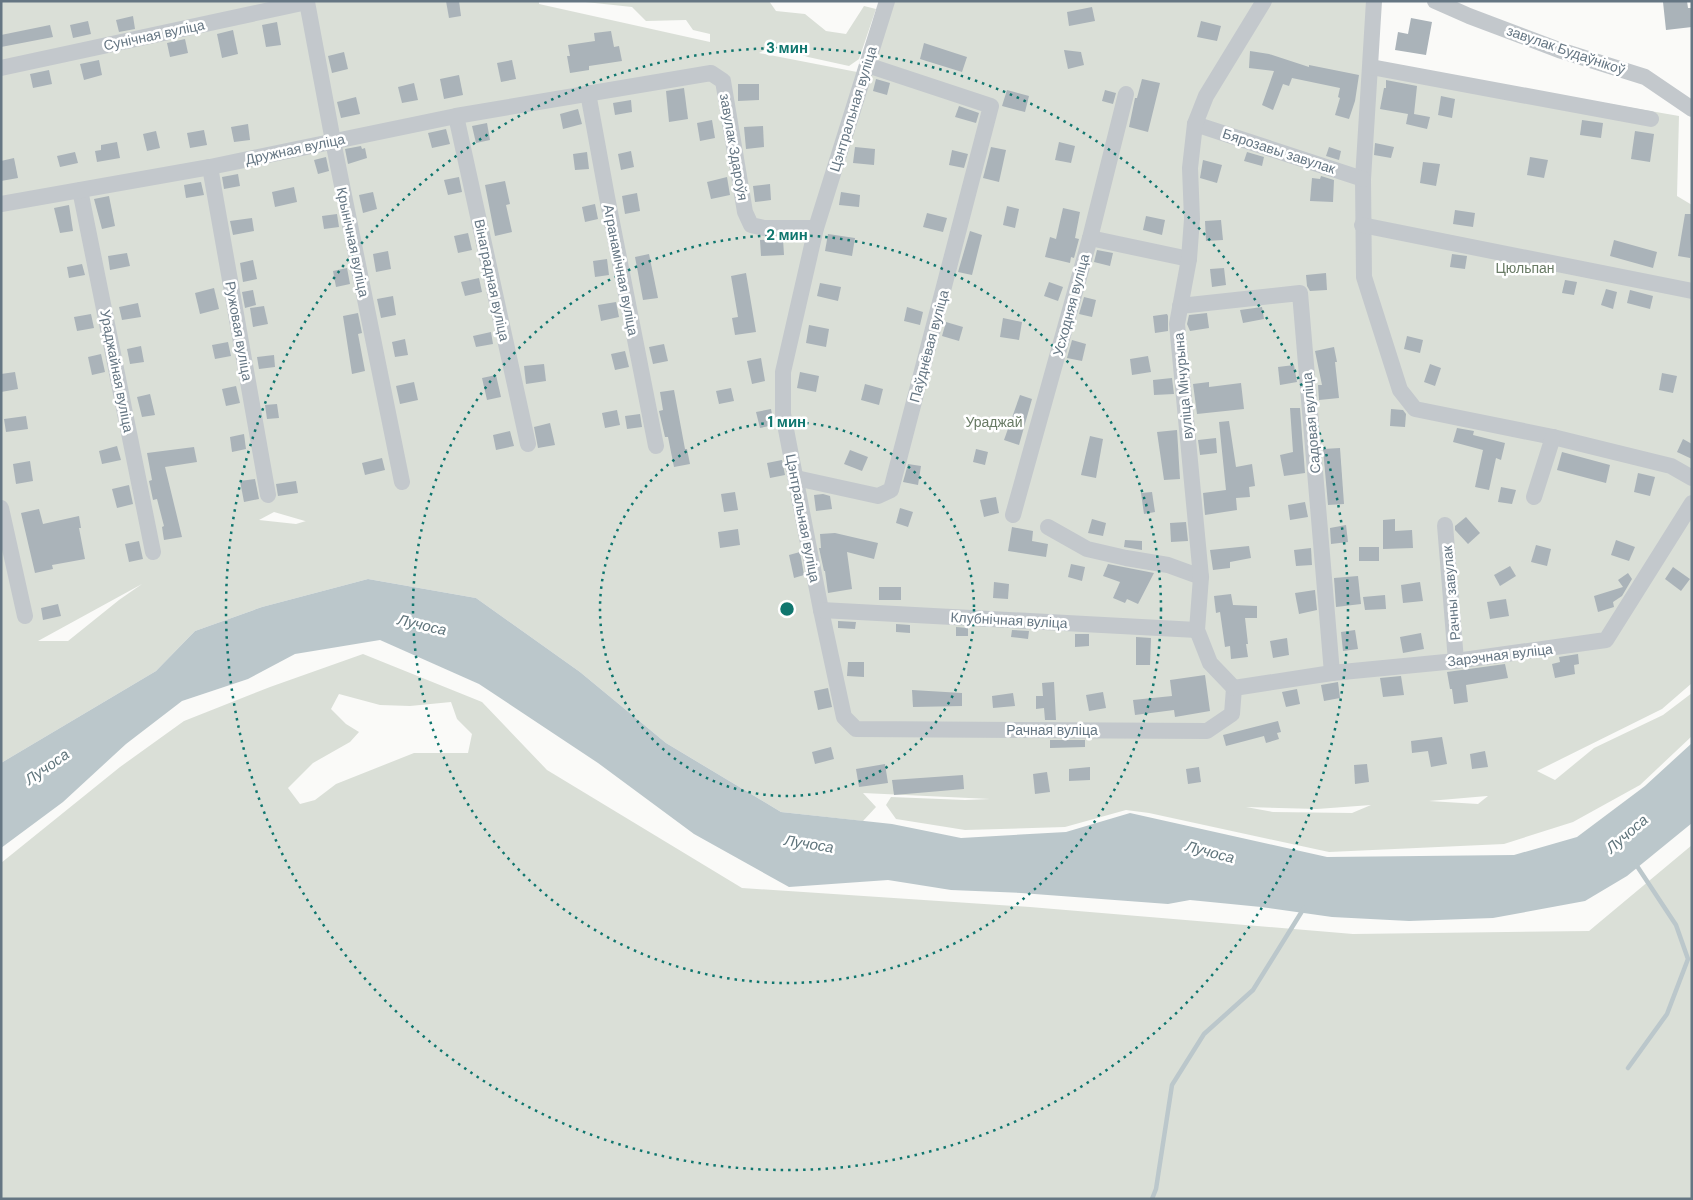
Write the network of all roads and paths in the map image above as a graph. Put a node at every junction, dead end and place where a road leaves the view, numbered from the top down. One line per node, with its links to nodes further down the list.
1 (887, 1): 6 (street, Цэнтральная вуліца)
2 (1264, 1): 14 (street, вуліца Мічурына)
3 (1374, 1): 7 (street)
4 (1435, 1): 11 (street, завулак Будаўнікоў)
5 (307, 2): 8 (street, Сунічная вуліца); 15 (street, Крынічная вуліца)
6 (866, 65): 21 (street, Цэнтральная вуліца); 29 (street, Паўднёвая вуліца)
7 (1371, 67): 13 (street); 17 (street)
8 (1, 68)
9 (588, 93): 12 (street, Дружная вуліца); 21 (street, завулак Здароўя); 28 (street, Агранамічная вуліца)
10 (1126, 94): 22 (street, Усходняя вуліца)
11 (1692, 109)
12 (456, 116): 15 (street, Дружная вуліца); 27 (street, Вінаградная вуліца)
13 (1651, 119)
14 (1195, 124): 17 (street, Бярозавы завулак); 23 (street, вуліца Мічурына)
15 (333, 141): 16 (street, Дружная вуліца); 31 (street, Крынічная вуліца)
16 (210, 167): 18 (street, Дружная вуліца); 32 (street, Ружовая вуліца)
17 (1363, 179): 20 (street)
18 (80, 190): 19 (street, Дружная вуліца); 39 (street, Ураджайная вуліца)
19 (1, 204)
20 (1362, 225): 24 (street); 26 (street)
21 (816, 228): 29 (street, Цэнтральная вуліца)
22 (1090, 238): 23 (street); 36 (street, Усходняя вуліца)
23 (1189, 259): 25 (street, вуліца Мічурына)
24 (1692, 291)
25 (1180, 306): 40 (street, вуліца Мічурына); 45 (street, Садовая вуліца)
26 (1553, 437): 30 (street); 33 (street)
27 (528, 444)
28 (656, 446)
29 (796, 478): 41 (street, Цэнтральная вуліца)
30 (1692, 478)
31 (402, 482)
32 (268, 495)
33 (1534, 497)
34 (1692, 503): 44 (street, Зарэчная вуліца)
35 (1, 508): 42 (street)
36 (1013, 515)
37 (1445, 525): 44 (street, Рачны завулак)
38 (1048, 527): 40 (street)
39 (153, 552)
40 (1201, 577): 43 (street, вуліца Мічурына)
41 (821, 610): 43 (street, Клубнічная вуліца); 47 (street, Цэнтральная вуліца)
42 (25, 616)
43 (1197, 630): 46 (street, вуліца Мічурына)
44 (1456, 661): 45 (street, Зарэчная вуліца)
45 (1332, 673): 46 (street, Зарэчная вуліца)
46 (1234, 688): 47 (street, Рачная вуліца)
47 (844, 718)

